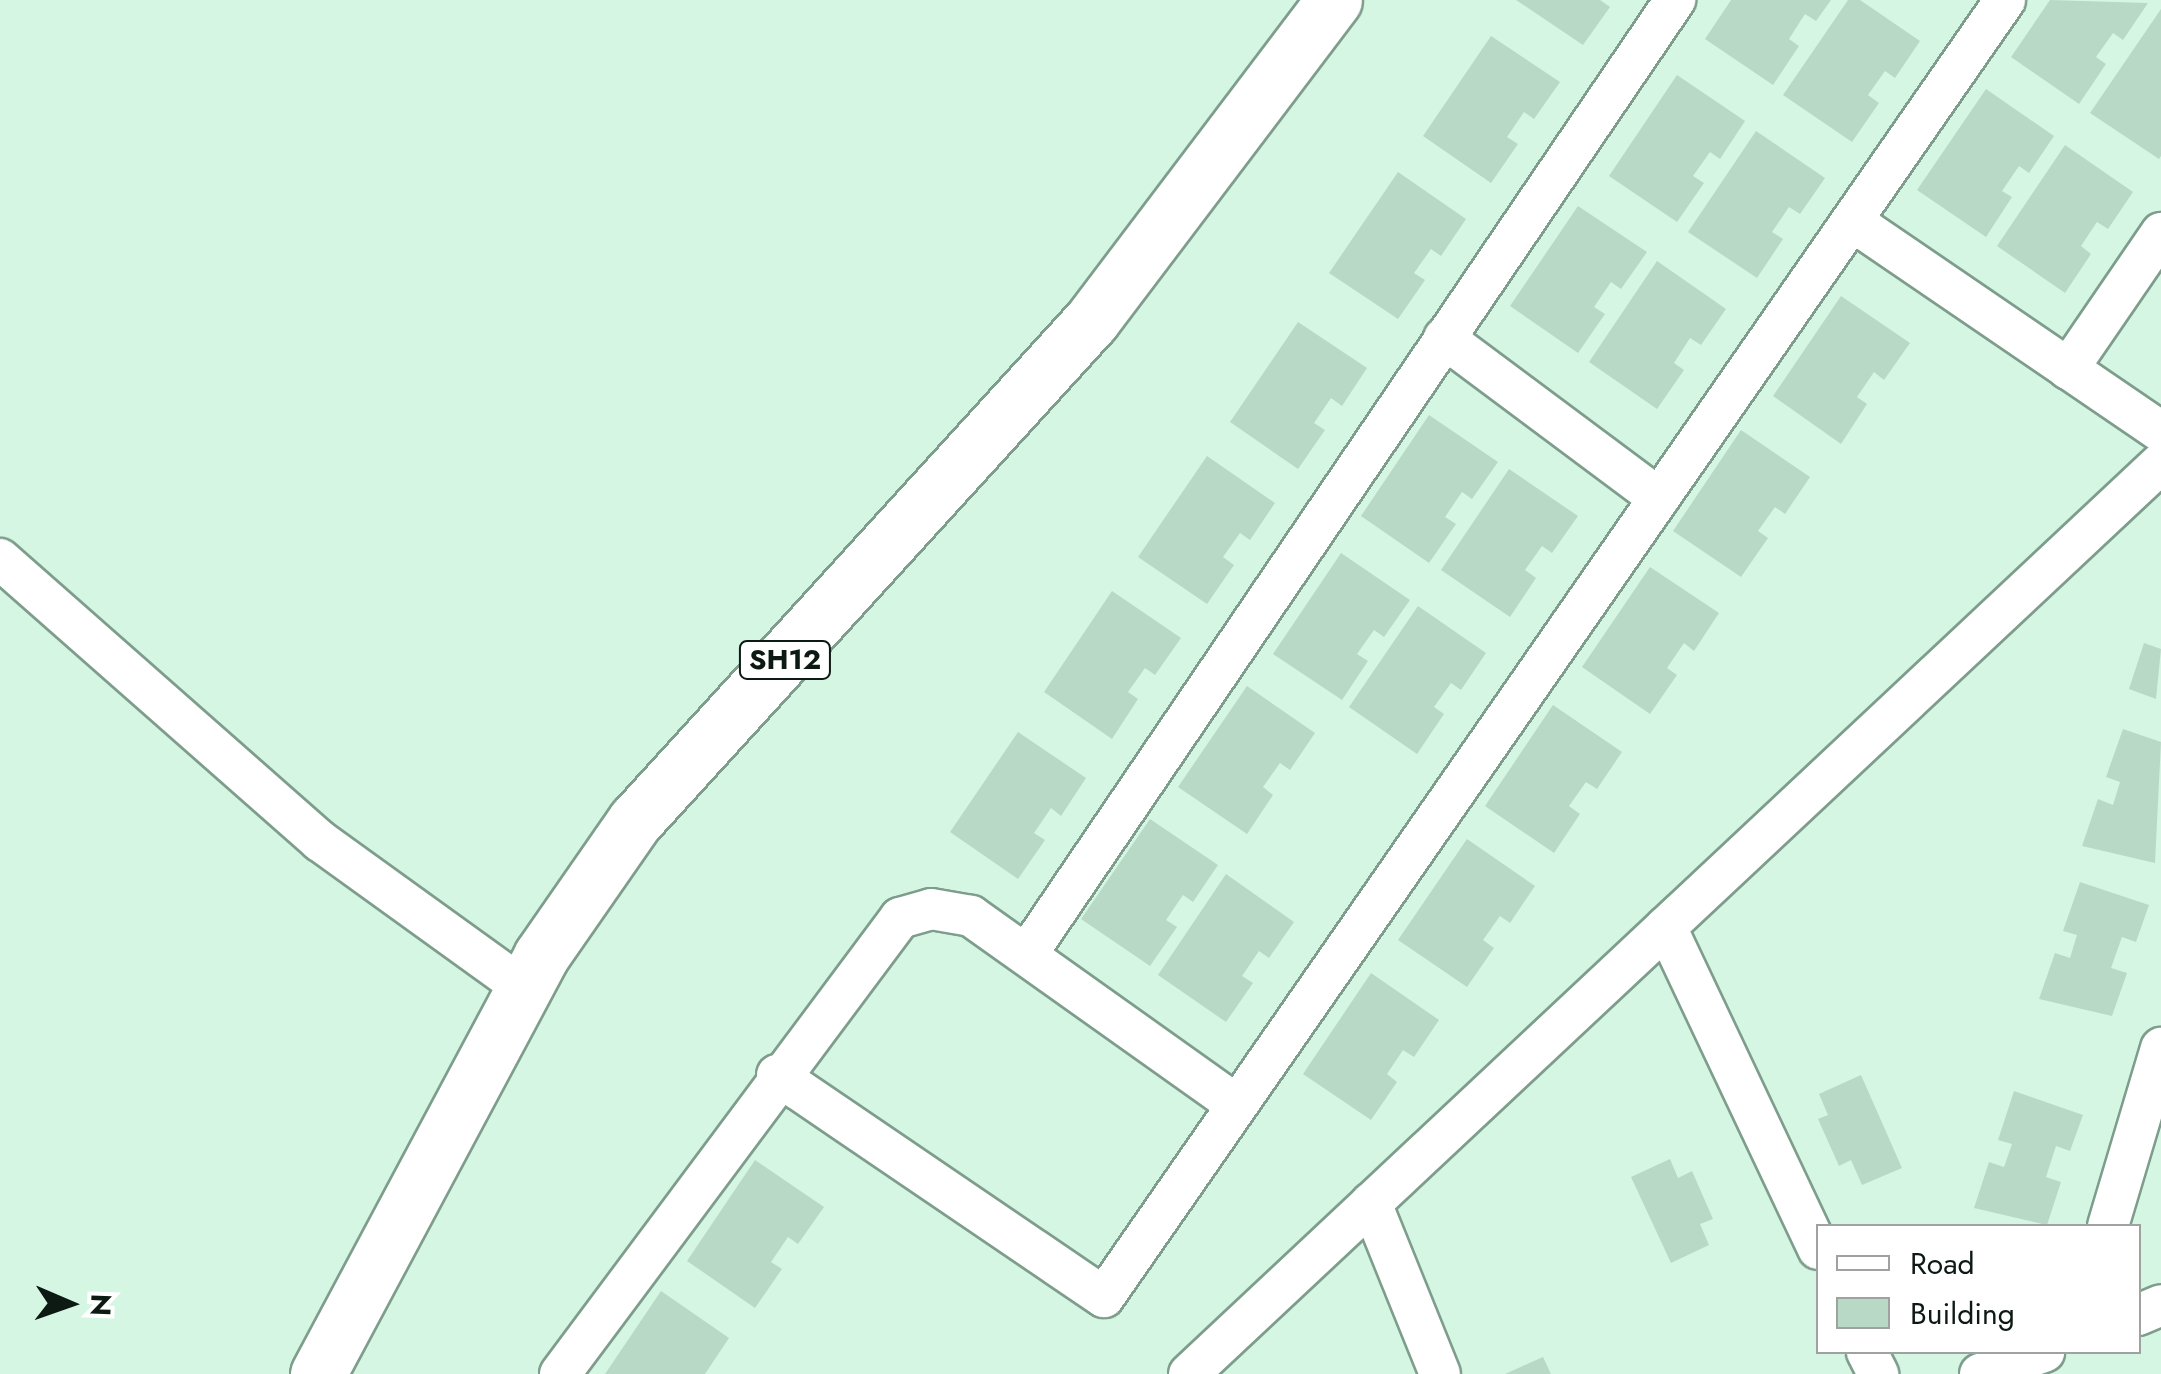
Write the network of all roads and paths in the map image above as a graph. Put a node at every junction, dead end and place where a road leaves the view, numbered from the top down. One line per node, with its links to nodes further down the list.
1 (1334, 0): 14 (main road, SH12)
2 (1675, 0): 6 (street)
3 (2005, 0): 4 (street)
4 (1852, 221): 7 (street); 10 (street)
5 (2161, 233): 7 (street)
6 (1444, 338): 10 (street); 13 (street)
7 (2068, 369): 8 (street)
8 (2161, 432)
9 (2161, 464): 12 (street)
10 (1659, 498): 17 (street)
11 (0, 560): 14 (street)
12 (1666, 927): 18 (street); 20 (street)
13 (1028, 952): 16 (street); 17 (street)
14 (524, 988): 22 (main road, SH12)
15 (2161, 1048): 19 (street)
16 (776, 1075): 17 (street); 23 (street)
17 (1238, 1105)
18 (1371, 1203): 24 (street); 25 (street)
19 (2109, 1224)
20 (1816, 1245)
21 (2038, 1354): 26 (street)
22 (318, 1374)
23 (560, 1374)
24 (1189, 1374)
25 (1440, 1374)
26 (1980, 1374)

